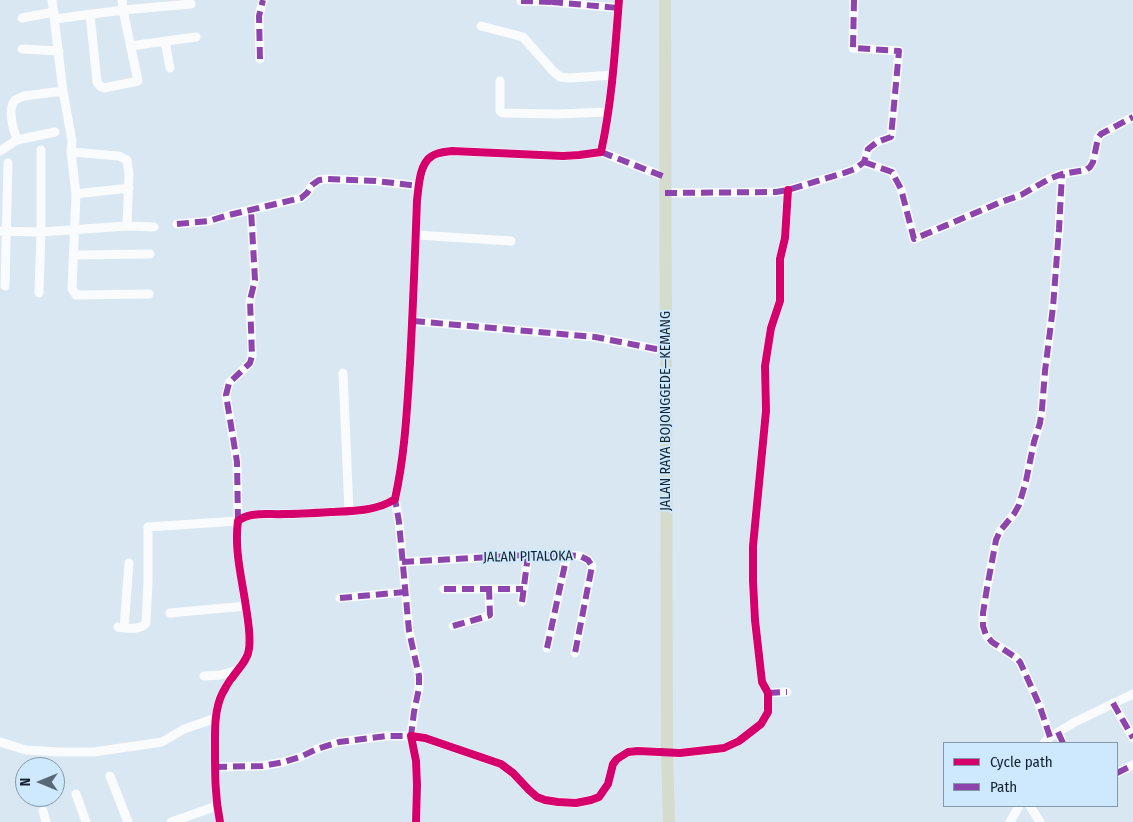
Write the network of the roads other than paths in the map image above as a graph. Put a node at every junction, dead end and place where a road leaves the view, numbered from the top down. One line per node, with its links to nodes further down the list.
1 (52, 0): 12 (street)
2 (122, 0): 10 (street)
3 (263, 0): 20 (street)
4 (665, 0): 36 (highway, JALAN RAYA BOJONGGEDE—KEMANG)
5 (854, 0): 33 (street)
6 (521, 1): 7 (street)
7 (553, 1): 9 (street)
8 (191, 4): 10 (street)
9 (619, 4): 22 (street)
10 (123, 10): 11 (street); 17 (street)
11 (90, 14): 12 (street); 17 (street)
12 (55, 15): 13 (street); 19 (street)
13 (22, 18)
14 (481, 26): 22 (street)
15 (196, 36): 16 (street)
16 (165, 41): 17 (street); 21 (street)
17 (130, 46)
18 (22, 49): 19 (street)
19 (59, 51): 24 (street)
20 (260, 59)
21 (170, 68)
22 (613, 75): 25 (street)
23 (500, 81): 25 (street)
24 (64, 91): 28 (street); 31 (street)
25 (608, 112): 32 (street)
26 (1133, 117): 35 (street)
27 (55, 132): 28 (street)
28 (17, 140): 30 (street)
29 (41, 150): 48 (street)
30 (0, 151)
31 (72, 152): 38 (street); 41 (street)
32 (601, 152): 36 (street); 37 (street)
33 (864, 162): 35 (street); 39 (street)
34 (8, 163): 47 (street)
35 (1062, 174): 87 (street)
36 (665, 177): 40 (highway, JALAN RAYA BOJONGGEDE—KEMANG)
37 (419, 186): 42 (street); 49 (street)
38 (129, 188): 41 (street); 44 (street)
39 (788, 190): 40 (street); 80 (street)
40 (665, 193): 57 (highway, JALAN RAYA BOJONGGEDE—KEMANG)
41 (76, 194): 46 (street)
42 (251, 210): 43 (street); 61 (street)
43 (177, 224)
44 (127, 226): 45 (street); 46 (street)
45 (154, 227)
46 (74, 229): 48 (street); 52 (street)
47 (3, 231): 48 (street); 53 (street)
48 (41, 232): 54 (street)
49 (417, 235): 50 (street); 56 (street)
50 (512, 241)
51 (150, 254): 52 (street)
52 (74, 255): 55 (street)
53 (5, 286)
54 (39, 293)
55 (149, 294)
56 (413, 321): 57 (street); 59 (street)
57 (666, 350): 90 (highway, JALAN RAYA BOJONGGEDE—KEMANG)
58 (343, 373): 60 (street)
59 (395, 499): 60 (street); 64 (street)
60 (349, 511): 61 (street)
61 (238, 521): 65 (street); 72 (street)
62 (528, 555): 63 (street, JALAN PITALOKA); 64 (street, JALAN PITALOKA); 68 (street)
63 (566, 555): 75 (street); 76 (street, JALAN PITALOKA)
64 (402, 562): 69 (street)
65 (129, 563)
66 (444, 589): 67 (street)
67 (490, 589): 68 (street); 74 (street)
68 (524, 589): 71 (street)
69 (405, 592): 70 (street); 85 (street)
70 (340, 598)
71 (522, 602)
72 (246, 606): 73 (street); 77 (street)
73 (170, 613)
74 (453, 626)
75 (547, 648)
76 (575, 653)
77 (238, 670): 78 (street); 83 (street)
78 (204, 676)
79 (787, 692): 80 (street)
80 (768, 693): 90 (street)
81 (1133, 694): 82 (street)
82 (1113, 703): 84 (street); 86 (street)
83 (216, 718): 88 (street); 92 (street)
84 (1058, 732): 87 (street); 89 (street)
85 (410, 736): 90 (street); 92 (street); 105 (street)
86 (1133, 738)
87 (1047, 740)
88 (0, 742)
89 (1063, 742)
90 (667, 752): 106 (highway, JALAN RAYA BOJONGGEDE—KEMANG)
91 (1133, 765): 93 (street)
92 (215, 766): 96 (street)
93 (1118, 772)
94 (110, 776): 102 (street)
95 (76, 794): 101 (street)
96 (217, 806): 103 (street); 104 (street)
97 (1018, 807): 107 (street)
98 (1031, 807): 108 (street)
99 (43, 811): 100 (street)
100 (46, 822)
101 (86, 822)
102 (128, 822)
103 (171, 822)
104 (220, 822)
105 (416, 822)
106 (669, 822)
107 (1010, 822)
108 (1040, 822)

